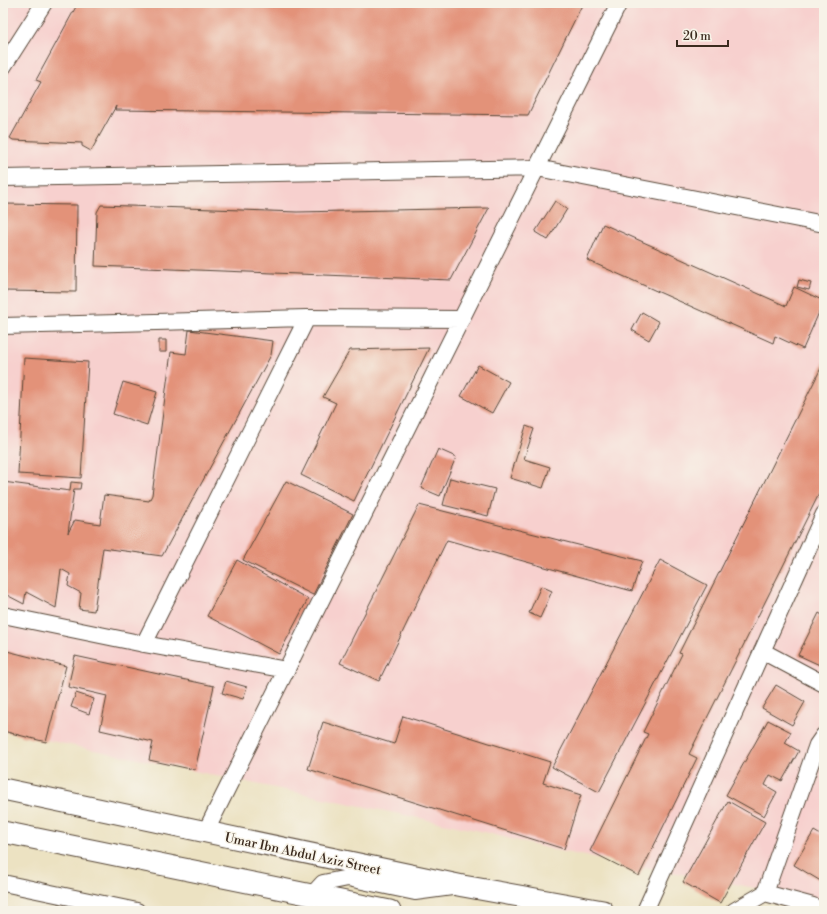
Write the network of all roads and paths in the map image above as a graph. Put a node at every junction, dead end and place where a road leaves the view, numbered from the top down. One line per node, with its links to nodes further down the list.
1 (44, 3): 3 (street)
2 (620, 3): 4 (street)
3 (3, 67)
4 (537, 168): 5 (street); 6 (street); 8 (street)
5 (3, 178)
6 (824, 224)
7 (307, 318): 8 (street); 9 (street); 12 (street)
8 (462, 319): 14 (street)
9 (3, 326)
10 (824, 514): 13 (street)
11 (3, 615): 12 (street)
12 (144, 644): 14 (street)
13 (762, 650): 15 (street); 27 (street)
14 (287, 670): 19 (street)
15 (824, 684)
16 (824, 735): 22 (street)
17 (3, 789): 19 (main road, Umar Ibn Abdul Aziz Street)
18 (3, 832): 23 (main road)
19 (206, 833): 21 (main road, Umar Ibn Abdul Aziz Street)
20 (3, 884): 24 (street)
21 (463, 886): 23 (street); 26 (main road, Umar Ibn Abdul Aziz Street)
22 (765, 893): 28 (street); 29 (street)
23 (312, 895): 25 (main road)
24 (137, 911)
25 (390, 911)
26 (603, 911)
27 (645, 911)
28 (734, 911)
29 (818, 911)

